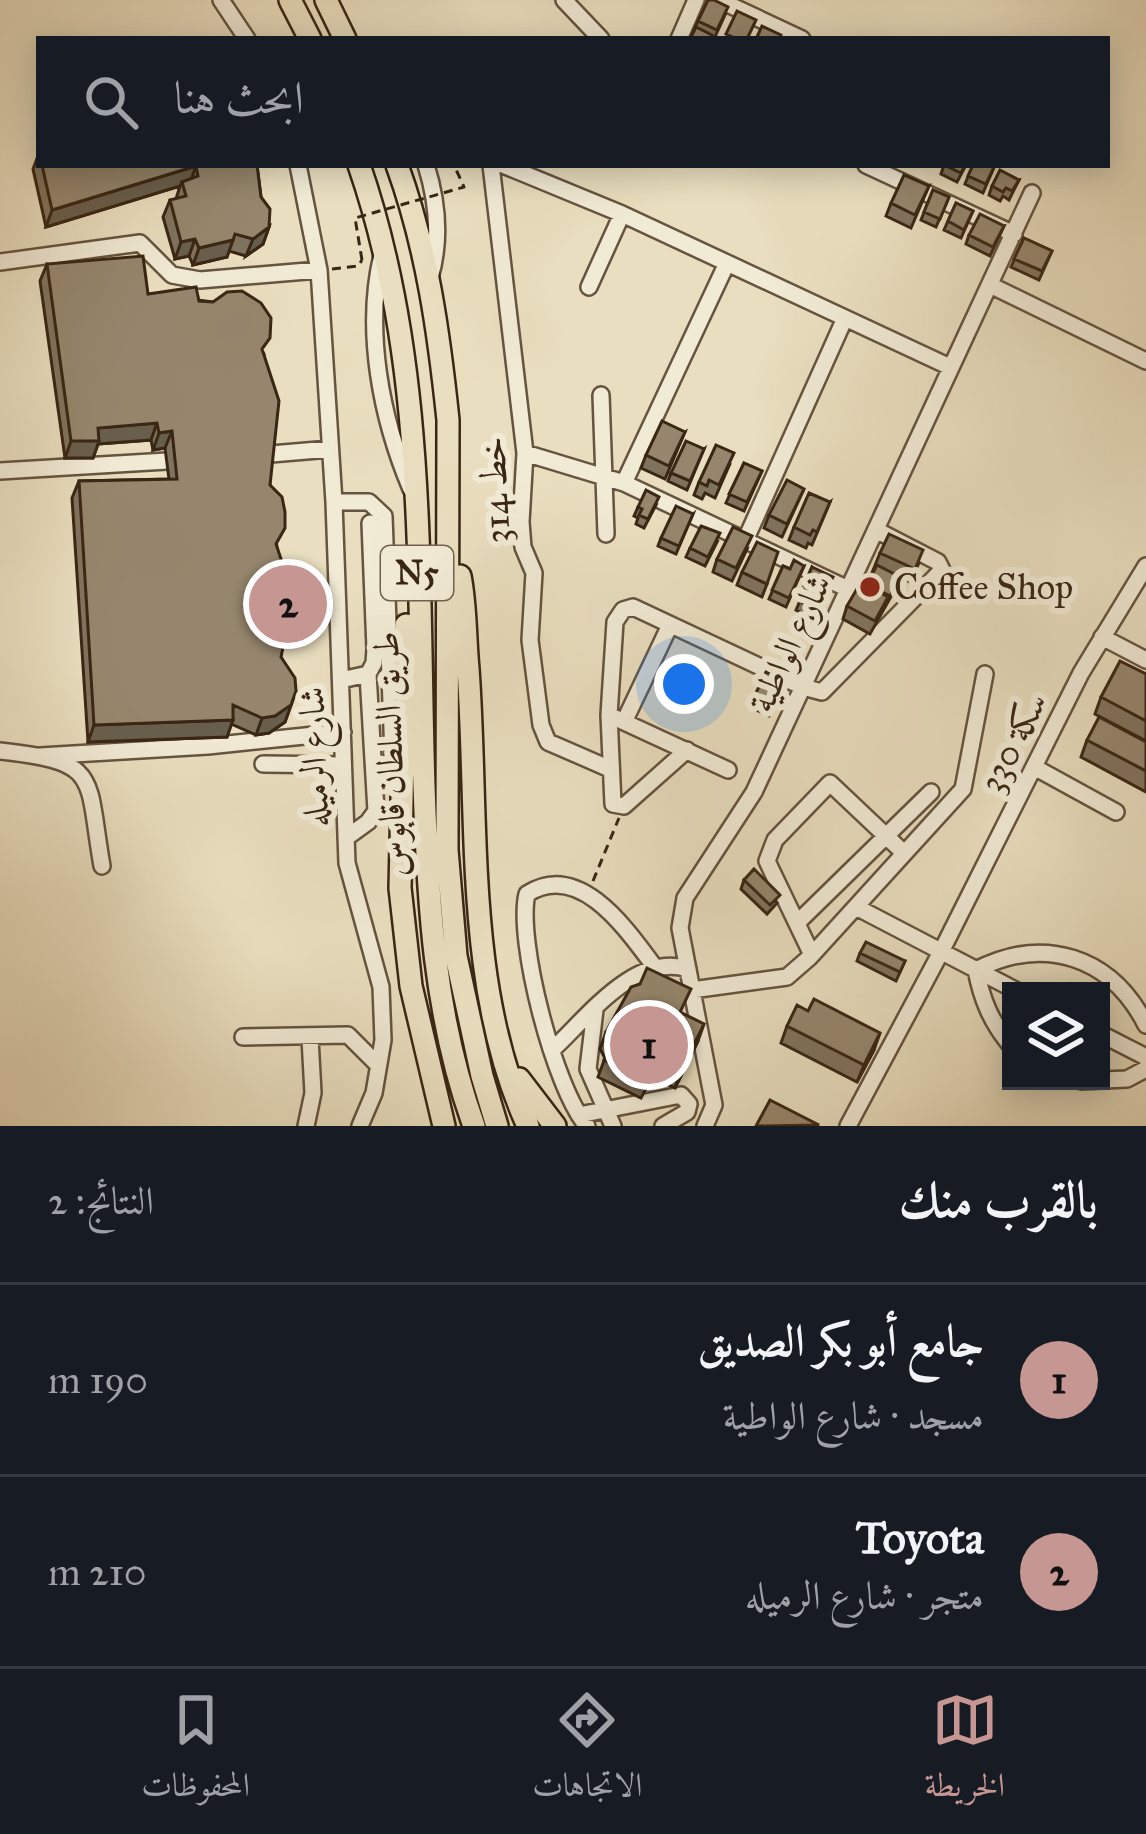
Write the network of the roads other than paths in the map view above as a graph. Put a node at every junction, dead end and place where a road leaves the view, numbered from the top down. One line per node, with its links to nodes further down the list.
1 (220, 0): 7 (street)
2 (290, 0): 8 (highway)
3 (326, 0): 9 (highway)
4 (564, 0): 10 (street)
5 (696, 0): 11 (street)
6 (719, 0): 12 (street)
7 (245, 36)
8 (308, 36)
9 (344, 36)
10 (598, 36)
11 (680, 36)
12 (796, 36)
13 (299, 168): 25 (street, شارع الرميله)
14 (360, 168): 44 (highway, طريق السلطان قابوس / N5)
15 (398, 168): 26 (highway, طريق السلطان قابوس / N5)
16 (427, 168): 26 (street)
17 (491, 168): 34 (street, خط 314)
18 (510, 168): 21 (street)
19 (894, 171): 22 (street)
20 (1032, 193): 22 (street, شارع الواطية)
21 (622, 214): 24 (street); 28 (street)
22 (1014, 234): 27 (street, شارع الواطية)
23 (0, 262): 25 (street)
24 (727, 263): 29 (street); 39 (street)
25 (319, 270): 33 (street, شارع الرميله)
26 (429, 281): 45 (highway, طريق السلطان قابوس / N5)
27 (990, 284): 30 (street); 31 (street, شارع الواطية)
28 (589, 287)
29 (845, 318): 31 (street); 46 (street)
30 (1146, 361)
31 (950, 367): 42 (street, شارع الواطية)
32 (601, 395): 38 (street)
33 (330, 449): 35 (street); 40 (street, شارع الرميله)
34 (525, 453): 38 (street); 64 (street, خط 314)
35 (271, 454)
36 (167, 460): 37 (street)
37 (0, 471)
38 (603, 475): 39 (street); 43 (street)
39 (624, 483): 46 (street)
40 (334, 502): 54 (street, شارع الرميله); 71 (street)
41 (370, 523): 52 (street)
42 (876, 530): 48 (street, شارع الواطية); 55 (street)
43 (606, 533)
44 (416, 536): 71 (highway); 104 (highway, طريق السلطان قابوس / N5)
45 (448, 541): 85 (highway); 105 (highway, طريق السلطان قابوس / N5)
46 (746, 541): 48 (street)
47 (1146, 566): 50 (street, سكة 330)
48 (848, 589): 55 (street, شارع الواطية)
49 (670, 625): 55 (street); 56 (street); 56 (street)
50 (1102, 637): 51 (street); 63 (street, سكة 330)
51 (1146, 660)
52 (368, 674): 54 (street); 69 (street)
53 (985, 674): 70 (street)
54 (341, 680): 57 (street, شارع الرميله)
55 (803, 687): 77 (street, شارع الواطية)
56 (617, 718): 59 (street); 64 (street)
57 (343, 732): 60 (street); 62 (street, شارع الرميله)
58 (0, 751): 60 (street)
59 (687, 751): 64 (street); 65 (street)
60 (40, 756): 72 (street)
61 (263, 764): 62 (street)
62 (343, 765): 69 (street, شارع الرميله)
63 (1034, 767): 67 (street); 75 (street, سكة 330)
64 (610, 769)
65 (728, 770)
66 (931, 792): 68 (street)
67 (1116, 812)
68 (886, 836): 70 (street); 74 (street); 74 (street)
69 (346, 838): 92 (street, شارع الرميله)
70 (904, 853): 73 (street)
71 (399, 858): 81 (highway)
72 (102, 866)
73 (856, 907): 75 (street); 76 (street)
74 (797, 923): 76 (street)
75 (942, 950): 79 (street); 111 (street, سكة 330)
76 (812, 955): 82 (street)
77 (684, 965): 78 (street); 82 (street, شارع الواطية)
78 (657, 970): 83 (street); 90 (street)
79 (976, 970): 80 (street); 84 (street); 86 (street)
80 (1002, 983)
81 (411, 986): 94 (highway); 101 (highway)
82 (692, 991): 110 (street, شارع الواطية)
83 (596, 1010): 90 (street); 97 (street)
84 (1146, 1025)
85 (499, 1033): 93 (highway); 108 (highway)
86 (1002, 1033)
87 (244, 1037): 88 (street)
88 (310, 1037): 92 (street); 99 (street)
89 (1110, 1039): 91 (street)
90 (552, 1050): 98 (street)
91 (1146, 1058)
92 (378, 1065): 100 (street, شارع الرميله)
93 (504, 1067): 106 (highway); 107 (highway)
94 (428, 1068): 102 (highway); 103 (highway)
95 (1146, 1069): 96 (street)
96 (1110, 1080)
97 (609, 1119): 98 (street); 109 (street)
98 (583, 1120)
99 (306, 1126)
100 (360, 1126)
101 (429, 1126)
102 (444, 1126)
103 (460, 1126)
104 (473, 1126)
105 (497, 1126)
106 (514, 1126)
107 (528, 1126)
108 (555, 1126)
109 (663, 1126)
110 (705, 1126)
111 (848, 1126)

